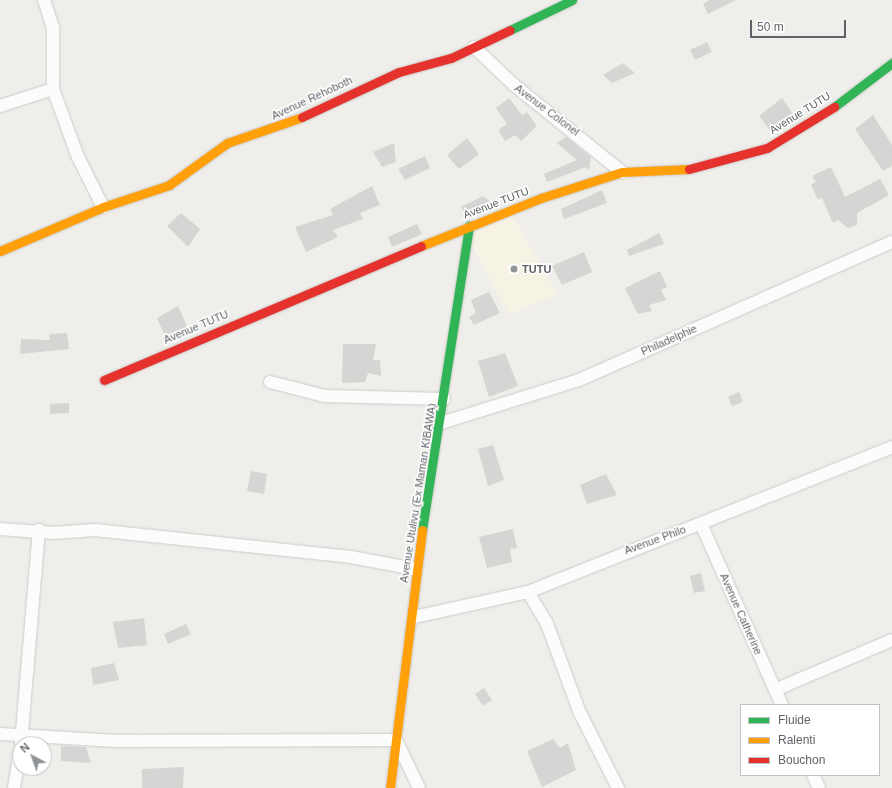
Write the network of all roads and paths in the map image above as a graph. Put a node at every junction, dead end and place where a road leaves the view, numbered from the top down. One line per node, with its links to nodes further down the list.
1 (44, 0): 5 (street)
2 (572, 0): 3 (street, Avenue Rehoboth)
3 (474, 47): 7 (street, Avenue Colonel); 8 (street, Avenue Rehoboth)
4 (892, 63): 7 (street, Avenue TUTU)
5 (54, 89): 6 (street); 8 (street)
6 (0, 106)
7 (622, 172): 9 (street, Avenue TUTU)
8 (103, 207): 11 (street, Avenue Rehoboth)
9 (469, 226): 12 (street, Avenue TUTU); 14 (street, Avenue Utulivu (Ex Maman KIBAWA))
10 (892, 242): 15 (street, Philadelphie)
11 (0, 251)
12 (104, 380)
13 (270, 382): 14 (street)
14 (444, 399): 15 (street, Avenue Utulivu (Ex Maman KIBAWA))
15 (441, 423): 20 (street, Avenue Utulivu (Ex Maman KIBAWA))
16 (892, 447): 17 (street, Avenue Philo)
17 (701, 524): 21 (street, Avenue Philo); 24 (street, Avenue Catherine)
18 (0, 529): 19 (street)
19 (39, 530): 20 (street); 27 (street)
20 (416, 569): 22 (street, Avenue Utulivu (Ex Maman KIBAWA))
21 (528, 592): 22 (street, Avenue Philo); 36 (street)
22 (414, 617): 30 (street, Avenue Utulivu (Ex Maman KIBAWA))
23 (892, 640): 24 (street)
24 (776, 690): 25 (street, Avenue Catherine)
25 (782, 704)
26 (0, 734): 28 (street)
27 (22, 736)
28 (12, 737)
29 (52, 740): 30 (street)
30 (396, 740): 34 (street, Avenue Utulivu (Ex Maman KIBAWA)); 35 (street)
31 (16, 776): 33 (street)
32 (814, 776): 37 (street)
33 (14, 788)
34 (390, 788)
35 (419, 788)
36 (618, 788)
37 (819, 788)

